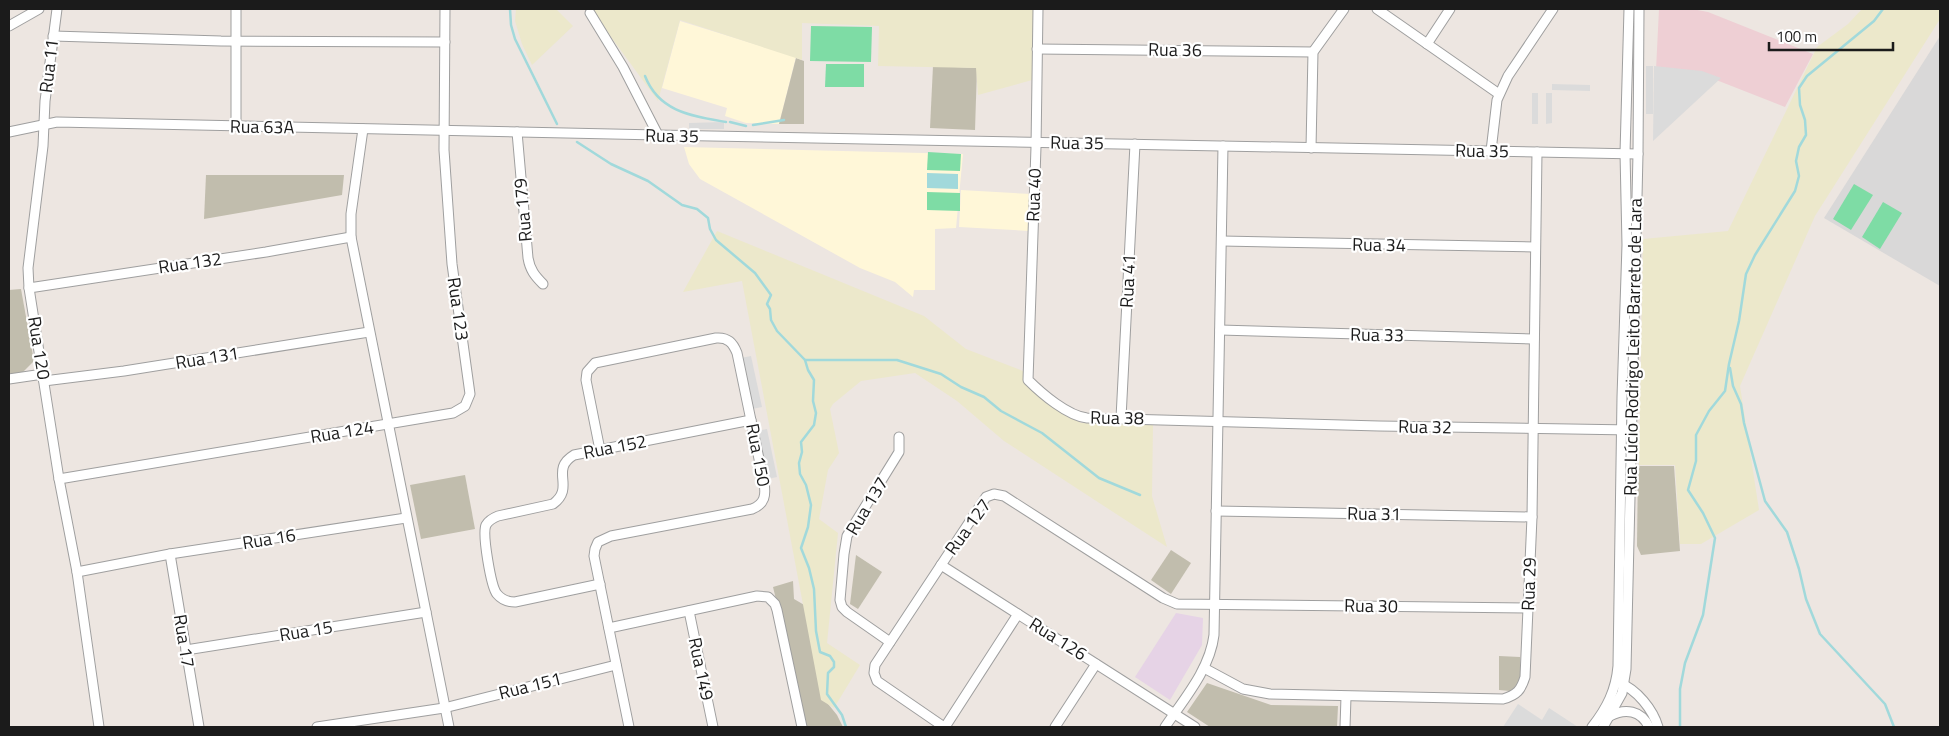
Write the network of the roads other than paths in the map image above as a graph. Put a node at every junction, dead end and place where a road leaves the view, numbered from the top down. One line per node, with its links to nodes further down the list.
1 (39, 9): 13 (street)
2 (57, 9): 14 (street, Rua 11)
3 (236, 9): 15 (street)
4 (446, 9): 16 (street, Rua 123)
5 (1038, 9): 18 (street, Rua 40)
6 (1344, 9): 19 (street)
7 (1377, 9): 17 (street)
8 (1450, 9): 17 (street)
9 (1553, 9): 20 (street)
10 (1629, 9): 34 (street, Rua Lúcio Rodrigo Leito Barreto de Lara)
11 (1639, 9): 35 (street, Rua Lúcio Rodrigo Leito Barreto de Lara)
12 (590, 13): 27 (street)
13 (9, 26)
14 (53, 36): 15 (street); 21 (street, Rua 11)
15 (237, 42): 16 (street); 22 (street)
16 (445, 42): 24 (street, Rua 123)
17 (1427, 44): 20 (street)
18 (1037, 49): 19 (street, Rua 36); 28 (street, Rua 40)
19 (1313, 52): 31 (street)
20 (1499, 94): 32 (street)
21 (45, 123): 22 (street, Rua 63A); 25 (street, Rua 63A); 40 (street, Rua 120)
22 (236, 126): 23 (street, Rua 63A)
23 (363, 129): 24 (street, Rua 63A); 36 (street, Rua 124)
24 (444, 130): 26 (street, Rua 63A); 50 (street, Rua 123)
25 (9, 132)
26 (517, 132): 27 (street, Rua 35); 39 (street, Rua 179)
27 (658, 135): 28 (street, Rua 35)
28 (1036, 142): 29 (street, Rua 35); 46 (street, Rua 40)
29 (1135, 144): 30 (street, Rua 35); 47 (street, Rua 41)
30 (1223, 146): 31 (street, Rua 35); 37 (street)
31 (1310, 148): 32 (street, Rua 35)
32 (1491, 151): 33 (street, Rua 35)
33 (1537, 152): 34 (street, Rua 35); 38 (street, Rua 29)
34 (1625, 154): 35 (street, Rua 35); 52 (street, Rua Lúcio Rodrigo Leito Barreto de Lara)
35 (1638, 154): 52 (street, Rua Lúcio Rodrigo Leito Barreto de Lara)
36 (350, 238): 40 (street, Rua 132); 42 (street, Rua 124)
37 (1222, 241): 38 (street, Rua 34); 41 (street)
38 (1535, 247): 43 (street, Rua 29)
39 (543, 284)
40 (30, 288): 44 (street, Rua 120)
41 (1220, 330): 43 (street, Rua 33); 49 (street)
42 (369, 332): 44 (street, Rua 131); 50 (street, Rua 124)
43 (1534, 339): 51 (street, Rua 29)
44 (44, 378): 45 (street, Rua 131); 55 (street, Rua 120)
45 (9, 379)
46 (1028, 380): 47 (street, Rua 38)
47 (1121, 418): 49 (street, Rua 38)
48 (751, 420): 54 (street, Rua 152); 54 (street, Rua 150); 62 (street, Rua 150)
49 (1218, 421): 51 (street, Rua 32); 56 (street)
50 (389, 424): 55 (street, Rua 124); 58 (street)
51 (1532, 428): 52 (street, Rua 32); 57 (street, Rua 29)
52 (1627, 430): 74 (street, Rua Lúcio Rodrigo Leito Barreto de Lara)
53 (899, 437): 69 (street, Rua 137)
54 (600, 450): 62 (street, Rua 152)
55 (59, 479): 61 (street, Rua 120)
56 (1216, 511): 57 (street, Rua 31); 63 (street)
57 (1532, 517): 64 (street, Rua 29)
58 (406, 518): 59 (street, Rua 16); 66 (street)
59 (170, 554): 61 (street, Rua 16); 70 (street, Rua 17)
60 (941, 565): 63 (street, Rua 127); 67 (street, Rua 126); 69 (street, Rua 127)
61 (77, 572): 79 (street)
62 (600, 584): 68 (street, Rua 150)
63 (1215, 603): 64 (street, Rua 30); 73 (street)
64 (1528, 608): 75 (street, Rua 29)
65 (689, 611): 68 (street); 84 (street, Rua 149); 85 (street)
66 (426, 612): 70 (street, Rua 15); 76 (street)
67 (1018, 614): 71 (street, Rua 126); 86 (street)
68 (609, 628): 72 (street, Rua 150)
69 (890, 642): 86 (street, Rua 127)
70 (186, 650): 80 (street, Rua 17)
71 (1096, 664): 77 (street, Rua 126); 87 (street)
72 (616, 665): 76 (street, Rua 151); 83 (street, Rua 150)
73 (1204, 668): 75 (street, Rua 29); 77 (street)
74 (1620, 683): 78 (street); 91 (street); 94 (street)
75 (1346, 697): 90 (street)
76 (444, 708): 81 (street, Rua 151); 82 (street)
77 (1174, 713): 88 (street); 89 (street, Rua 126)
78 (1610, 716): 92 (street); 93 (street)
79 (99, 727)
80 (199, 727)
81 (317, 727)
82 (449, 727)
83 (629, 727)
84 (714, 727)
85 (802, 727)
86 (945, 727)
87 (1055, 727)
88 (1165, 727)
89 (1195, 727)
90 (1345, 727)
91 (1592, 727)
92 (1603, 727)
93 (1649, 727)
94 (1658, 727)

